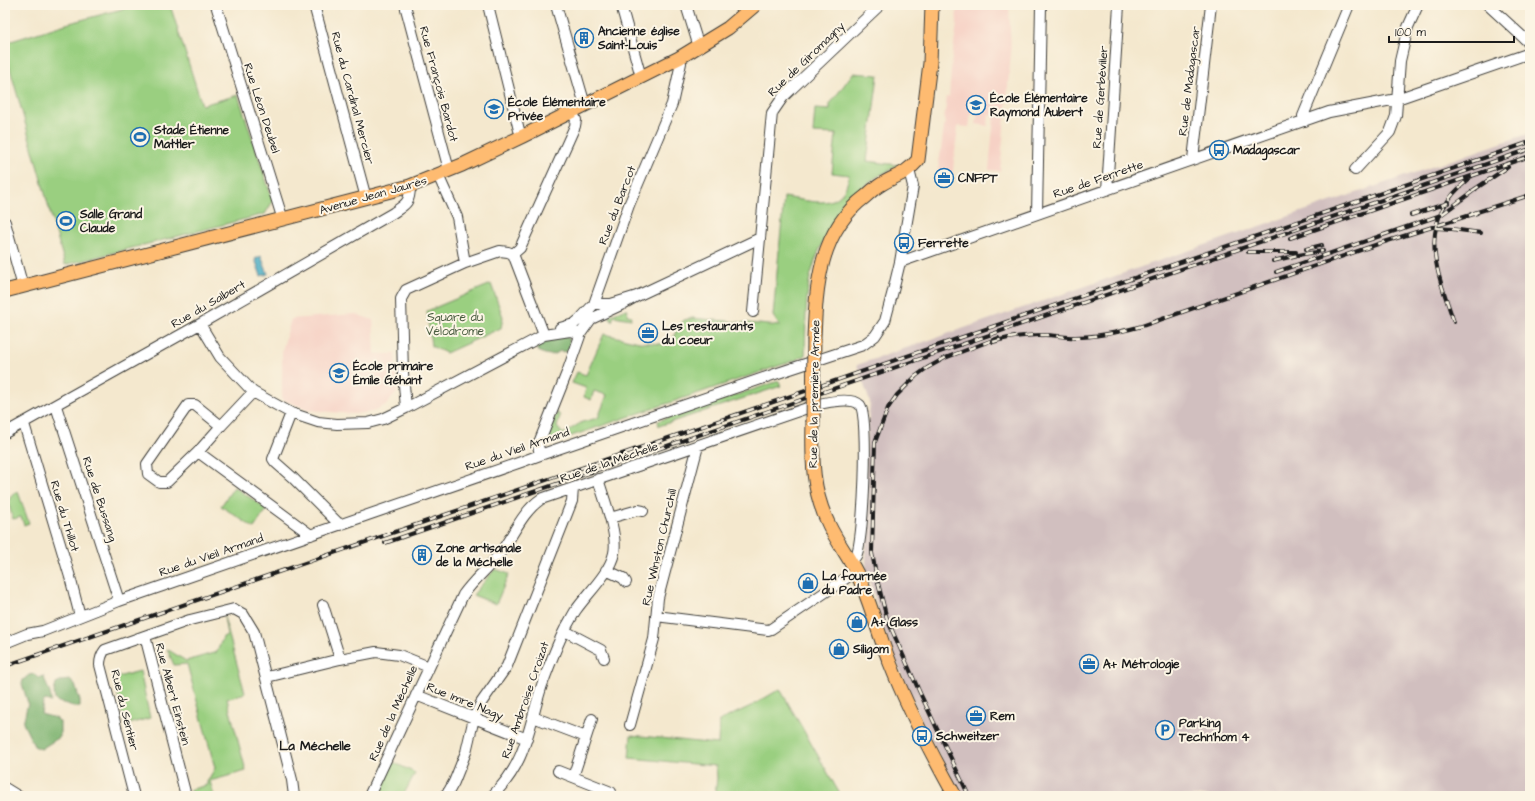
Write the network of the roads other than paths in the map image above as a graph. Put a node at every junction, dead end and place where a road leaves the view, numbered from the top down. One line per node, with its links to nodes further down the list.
1 (216, 5): 35 (street, Rue Léon Deubel)
2 (314, 5): 33 (street, Rue du Cardinal Mercier)
3 (405, 5): 30 (street, Rue François Bardot)
4 (488, 5): 26 (street)
5 (556, 5): 23 (street)
6 (621, 5): 21 (street)
7 (686, 5): 18 (street)
8 (880, 5): 37 (street, Rue de Giromagny)
9 (932, 5): 28 (main road)
10 (1041, 5): 34 (street)
11 (1119, 5): 32 (street, Rue de Gerbéviller)
12 (1212, 5): 27 (street, Rue de Madagascar)
13 (1349, 5): 25 (street)
14 (1418, 5): 22 (street)
15 (1488, 5): 17 (street)
16 (753, 6): 18 (main road, Avenue Jean Jaurès)
17 (1530, 45)
18 (699, 47): 20 (main road, Avenue Jean Jaurès)
19 (1530, 53): 22 (street, Rue de Ferrette)
20 (679, 58): 21 (main road, Avenue Jean Jaurès); 44 (street, Rue du Barcot)
21 (641, 77): 23 (main road, Avenue Jean Jaurès)
22 (1397, 99): 25 (street, Rue de Ferrette); 29 (street)
23 (585, 105): 24 (main road, Avenue Jean Jaurès)
24 (572, 111): 26 (main road, Avenue Jean Jaurès); 38 (street)
25 (1305, 120): 27 (street, Rue de Ferrette)
26 (523, 136): 30 (main road, Avenue Jean Jaurès)
27 (1193, 159): 32 (street, Rue de Ferrette)
28 (909, 170): 39 (street, Rue du Vieil Armand); 67 (main road, Rue de la première Armée, bridge)
29 (1355, 170)
30 (444, 173): 31 (main road, Avenue Jean Jaurès); 40 (street, Rue François Bardot)
31 (410, 186): 33 (main road, Avenue Jean Jaurès); 48 (street, Rue du Salbert)
32 (1106, 190): 34 (street, Rue de Ferrette)
33 (366, 198): 35 (main road, Avenue Jean Jaurès)
34 (1038, 214): 39 (street, Rue de Ferrette)
35 (283, 220): 41 (main road, Avenue Jean Jaurès)
36 (5, 222): 41 (street)
37 (760, 238): 43 (street); 45 (street)
38 (513, 254): 40 (street); 50 (street)
39 (900, 262): 60 (street, Rue du Vieil Armand)
40 (465, 263): 53 (street)
41 (23, 287): 42 (main road, Avenue Jean Jaurès)
42 (5, 291)
43 (637, 296): 44 (street); 46 (street)
44 (594, 304): 46 (street); 47 (street, Rue du Barcot)
45 (753, 312)
46 (597, 316): 49 (street)
47 (577, 322): 49 (street); 50 (street, Rue du Barcot)
48 (200, 324): 51 (street, Rue du Barcot); 52 (street, Rue du Salbert)
49 (581, 333): 50 (street); 60 (street)
50 (544, 335): 53 (street, Rue du Barcot)
51 (253, 392): 54 (street, Rue du Barcot); 56 (street)
52 (56, 406): 55 (street, Rue du Salbert); 70 (street, Rue de Bussang)
53 (406, 408): 54 (street, Rue du Barcot)
54 (292, 413): 65 (street)
55 (24, 424): 57 (street, Rue du Salbert); 72 (street, Rue du Thillot)
56 (221, 426): 59 (street); 59 (street)
57 (5, 433)
58 (698, 446): 61 (street, Rue de la Méchelle); 67 (street, Rue de la Méchelle); 73 (street, Rue Winston Churchill)
59 (198, 452): 66 (street)
60 (540, 455): 65 (street, Rue du Vieil Armand)
61 (598, 479): 62 (street, Rue de la Méchelle); 64 (street, Rue Ambroise Croizat)
62 (573, 488): 79 (street, Rue de la Méchelle); 83 (street)
63 (643, 511): 64 (street)
64 (610, 518): 68 (street, Rue Ambroise Croizat)
65 (340, 525): 66 (street, Rue du Vieil Armand)
66 (311, 535): 70 (street, Rue du Vieil Armand)
67 (852, 567): 73 (street); 99 (main road, Rue de la première Armée)
68 (606, 570): 69 (street); 74 (street, Rue Ambroise Croizat)
69 (626, 582)
70 (119, 601): 72 (street, Rue du Vieil Armand)
71 (323, 606): 78 (street)
72 (80, 616): 76 (street, Rue du Vieil Armand)
73 (656, 616): 85 (street, Rue Winston Churchill)
74 (565, 630): 77 (street); 82 (street, Rue Ambroise Croizat)
75 (145, 636): 80 (street, Rue Albert Einstein); 93 (street, Rue du Sentier); 94 (street, Rue Albert Einstein)
76 (5, 643)
77 (604, 658)
78 (340, 659): 79 (street); 80 (street)
79 (429, 667): 81 (street, Rue de la Méchelle)
80 (267, 678): 95 (street)
81 (416, 695): 83 (street, Rue Imre Nagy); 96 (street, Rue de la Méchelle)
82 (533, 717): 86 (street); 87 (street, Rue Ambroise Croizat)
83 (474, 718): 87 (street, Rue Imre Nagy); 97 (street)
84 (592, 719): 86 (street)
85 (630, 725)
86 (586, 737): 89 (street)
87 (526, 739): 98 (street, Rue Ambroise Croizat)
88 (558, 771): 89 (street)
89 (572, 777): 91 (street)
90 (5, 788): 92 (street)
91 (611, 792)
92 (18, 796)
93 (134, 796)
94 (186, 796)
95 (294, 796)
96 (369, 796)
97 (444, 796)
98 (492, 796)
99 (955, 796)

